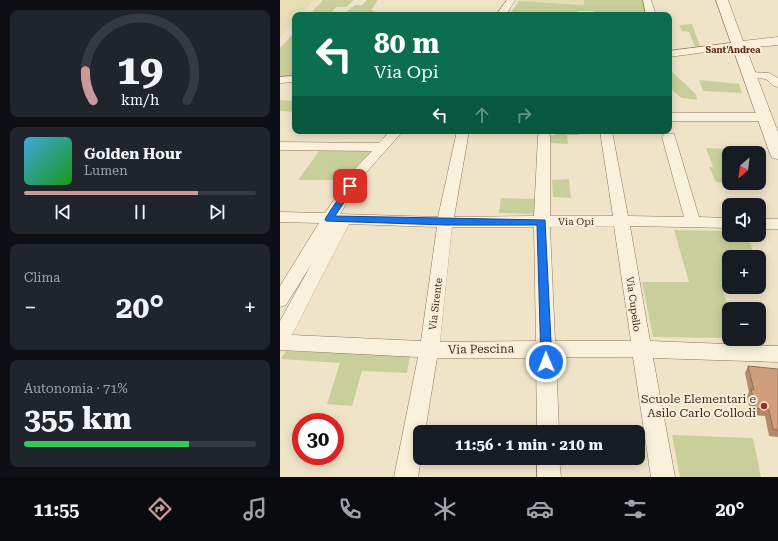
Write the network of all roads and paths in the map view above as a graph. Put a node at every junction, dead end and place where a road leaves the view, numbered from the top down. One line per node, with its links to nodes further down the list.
1 (512, 0): 4 (street)
2 (647, 0): 5 (street)
3 (722, 0): 7 (street)
4 (503, 12)
5 (650, 12)
6 (777, 42): 7 (street)
7 (739, 45): 8 (street); 9 (street)
8 (672, 54)
9 (750, 75): 12 (street); 14 (street)
10 (280, 80): 11 (street)
11 (292, 80)
12 (778, 84)
13 (672, 117): 14 (street)
14 (765, 117): 22 (street)
15 (394, 134): 21 (street)
16 (461, 134): 26 (street, Via Sirente)
17 (607, 134): 25 (street, Via Cupello)
18 (544, 136): 27 (street)
19 (669, 137): 28 (street)
20 (280, 146): 21 (street)
21 (381, 147): 24 (street)
22 (778, 154)
23 (280, 218): 24 (street, Via Opi)
24 (337, 219): 26 (street, Via Opi); 32 (street); 33 (street)
25 (622, 221): 27 (street, Via Opi); 28 (street, Via Opi); 35 (street, Via Cupello)
26 (445, 222): 27 (street, Via Opi); 36 (street, Via Sirente)
27 (542, 222): 34 (street)
28 (693, 222): 29 (street, Via Opi)
29 (722, 223)
30 (766, 224): 31 (street)
31 (778, 224)
32 (280, 300)
33 (280, 341): 36 (street, Via Pescina)
34 (546, 348): 35 (street, Via Pescina); 36 (street, Via Pescina); 38 (street)
35 (640, 349): 37 (street, Via Pescina); 42 (street, Via Cupello)
36 (429, 350): 40 (street, Via Sirente)
37 (778, 354)
38 (548, 425)
39 (548, 465): 41 (street)
40 (406, 477)
41 (549, 477)
42 (663, 477)

